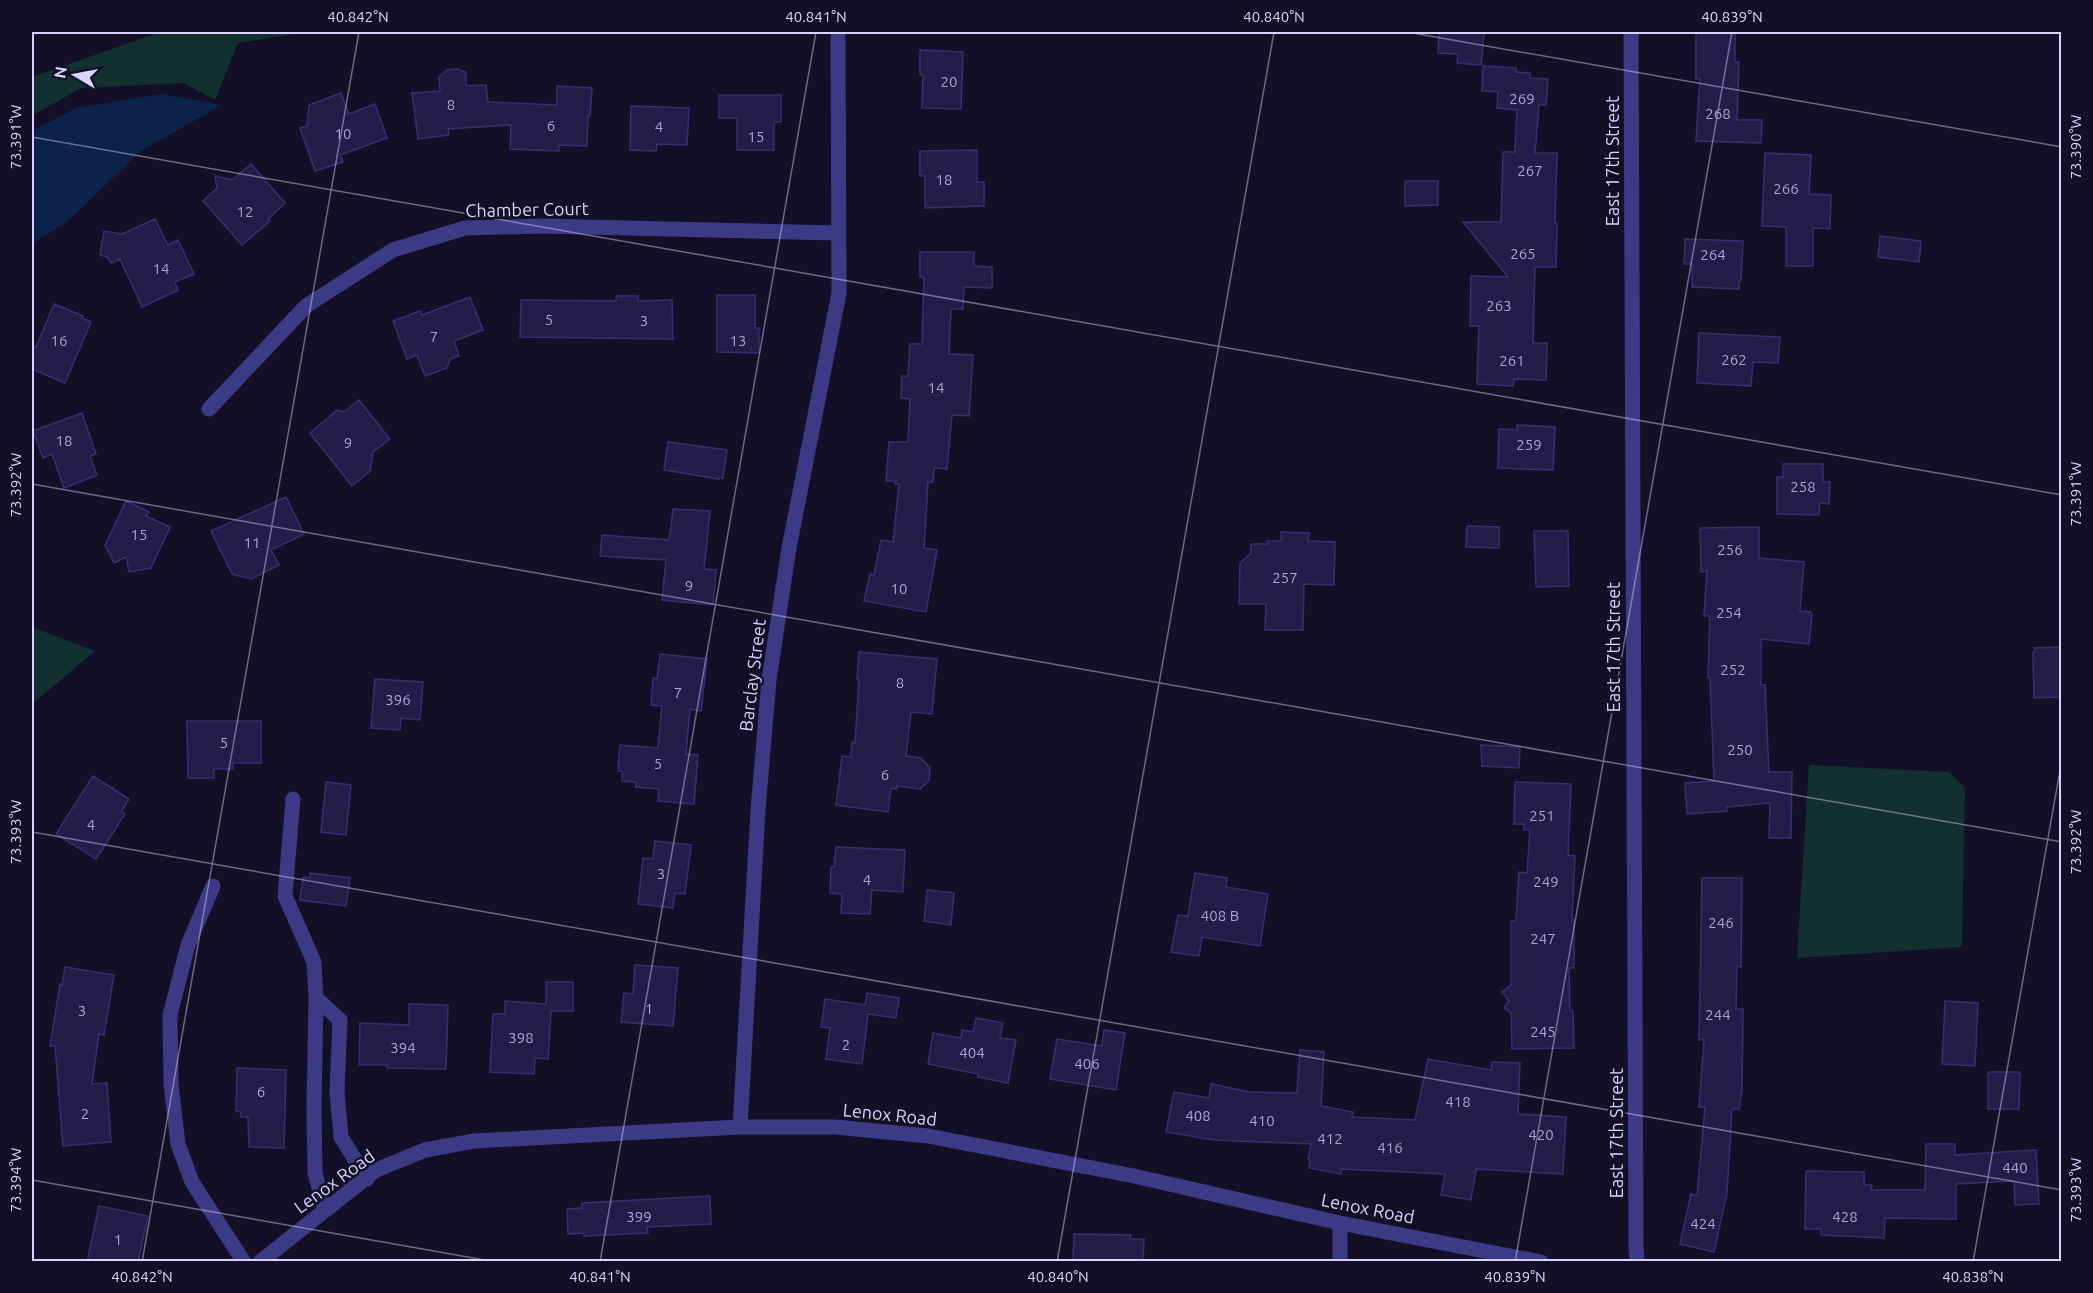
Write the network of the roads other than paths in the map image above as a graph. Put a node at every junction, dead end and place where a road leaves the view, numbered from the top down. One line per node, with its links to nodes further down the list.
1 (838, 32): 3 (street, Barclay Street)
2 (1631, 32): 18 (street, East 17th Street)
3 (838, 233): 4 (street, Chamber Court); 10 (street, Barclay Street)
4 (209, 409)
5 (293, 800): 7 (street)
6 (213, 886): 14 (street)
7 (316, 998): 8 (street); 9 (street)
8 (337, 1092): 9 (street); 11 (street)
9 (314, 1107): 12 (street)
10 (740, 1127): 11 (street, Lenox Road); 13 (street, Lenox Road)
11 (367, 1179): 12 (street, Lenox Road)
12 (325, 1210): 15 (street, Lenox Road)
13 (1340, 1223): 16 (street); 17 (street, Lenox Road)
14 (244, 1262)
15 (260, 1262)
16 (1340, 1262)
17 (1541, 1262)
18 (1637, 1262)

